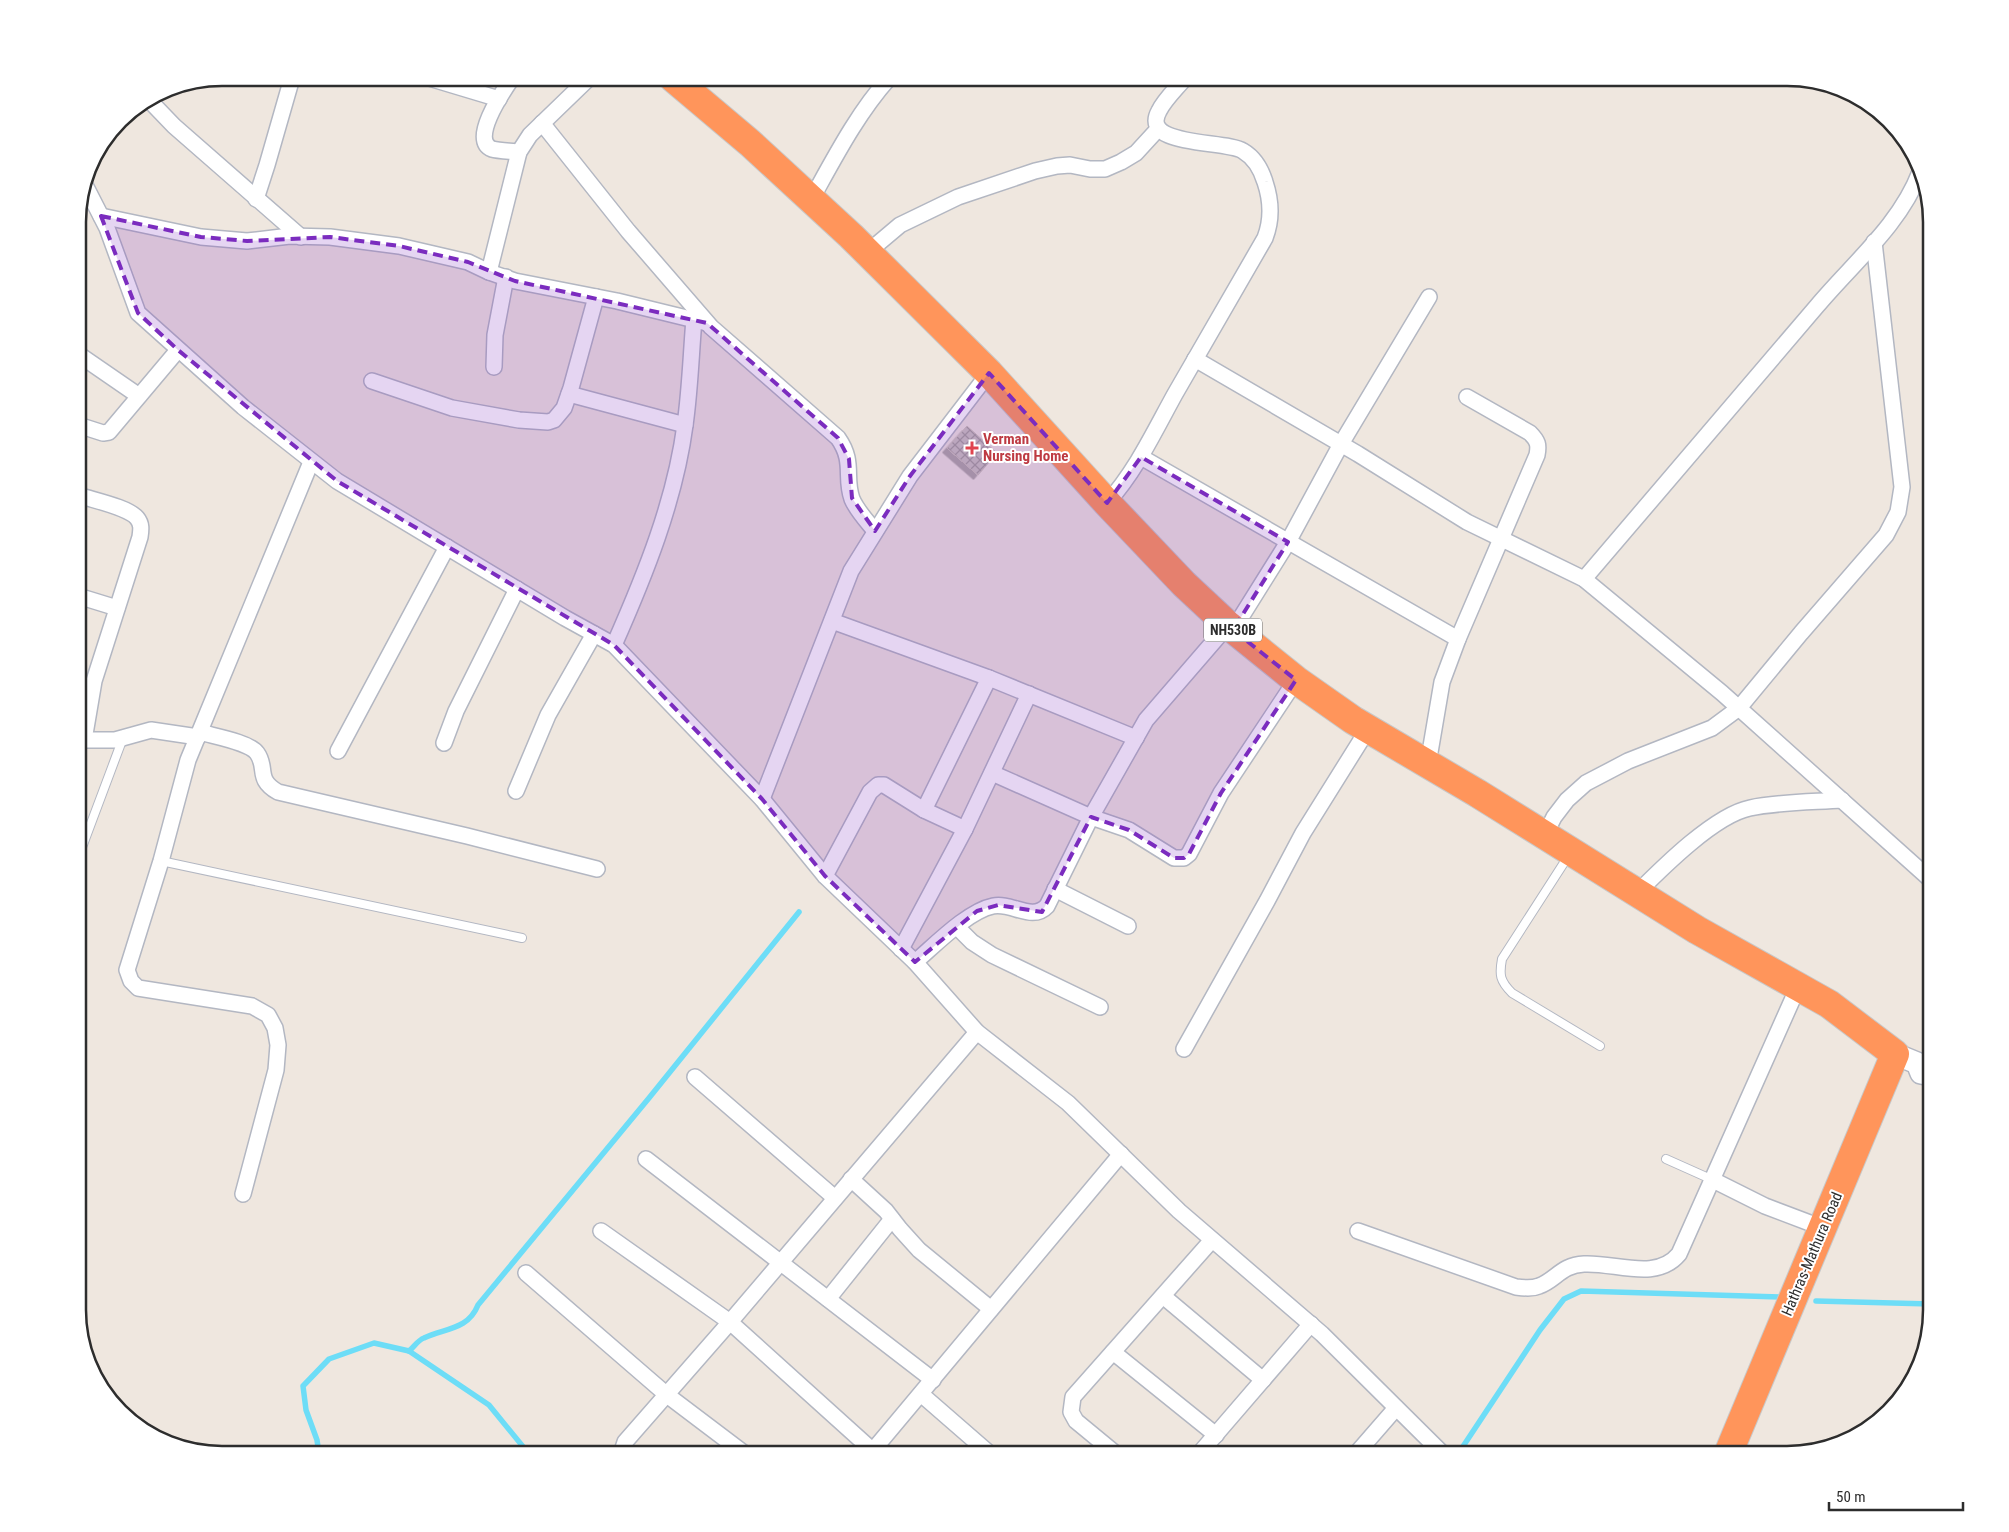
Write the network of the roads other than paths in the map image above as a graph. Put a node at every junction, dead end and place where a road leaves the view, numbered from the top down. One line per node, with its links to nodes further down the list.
1 (290, 86): 15 (street)
2 (456, 86): 8 (street)
3 (507, 86): 8 (street)
4 (581, 86): 10 (street)
5 (687, 86): 16 (highway, NH530B)
6 (882, 86): 16 (street)
7 (1179, 86): 11 (street)
8 (499, 99): 12 (street)
9 (153, 104): 15 (street)
10 (542, 123): 12 (street); 25 (street)
11 (1158, 129): 20 (street); 27 (street)
12 (519, 152): 21 (street)
13 (1917, 181): 19 (street)
14 (89, 194): 17 (street)
15 (256, 198): 18 (street)
16 (811, 200): 20 (highway, NH530B)
17 (101, 216): 18 (street); 26 (street)
18 (301, 237): 21 (street)
19 (1874, 242): 46 (street); 58 (street)
20 (868, 252): 30 (highway, NH530B)
21 (490, 272): 22 (street)
22 (506, 277): 23 (street); 29 (street)
23 (596, 297): 25 (street); 32 (street)
24 (1429, 297): 37 (street)
25 (700, 321): 35 (street); 42 (street)
26 (178, 350): 33 (street); 39 (street)
27 (1195, 359): 37 (street); 38 (street)
28 (87, 360): 33 (street)
29 (494, 367)
30 (989, 373): 41 (highway, NH530B); 42 (street)
31 (372, 381): 32 (street)
32 (569, 394): 35 (street)
33 (139, 396): 36 (street)
34 (1468, 397): 43 (street)
35 (685, 425): 54 (street)
36 (87, 428)
37 (1341, 444): 43 (street); 44 (street)
38 (1141, 457): 41 (street); 44 (street)
39 (311, 462): 45 (street); 61 (street)
40 (87, 498): 49 (street)
41 (1107, 504): 51 (highway, NH530B)
42 (875, 531): 50 (street)
43 (1501, 539): 46 (street); 53 (street)
44 (1288, 542): 51 (street); 53 (street)
45 (447, 547): 47 (street); 66 (street)
46 (1584, 579): 58 (street)
47 (517, 589): 52 (street); 65 (street)
48 (87, 599): 49 (street)
49 (117, 608): 59 (street)
50 (832, 621): 55 (street); 70 (street)
51 (1231, 628): 56 (highway, NH530B); 63 (street)
52 (594, 634): 54 (street); 69 (street)
53 (1458, 639): 67 (street)
54 (614, 645): 70 (street)
55 (989, 678): 57 (street); 72 (street)
56 (1296, 680): 60 (highway, NH530B); 73 (street)
57 (1029, 694): 63 (street); 68 (street)
58 (1740, 708): 71 (street); 76 (street)
59 (87, 713)
60 (1368, 728): 67 (highway, NH530B); 93 (street)
61 (199, 734): 62 (street); 78 (street); 79 (street)
62 (123, 738): 64 (street); 75 (lane)
63 (1136, 738): 73 (street)
64 (87, 740)
65 (444, 743)
66 (338, 751)
67 (1428, 764): 76 (highway, NH530B)
68 (992, 773): 73 (street); 74 (street)
69 (516, 791)
70 (762, 799): 81 (street)
71 (1842, 800): 80 (street); 83 (street)
72 (924, 810): 74 (street); 81 (street)
73 (1091, 817): 82 (street)
74 (965, 829): 87 (street)
75 (87, 834)
76 (1545, 835): 77 (highway, NH530B)
77 (1572, 852): 83 (highway, NH530B); 92 (lane)
78 (161, 861): 86 (lane); 101 (street)
79 (596, 869)
80 (1923, 872)
81 (825, 876): 87 (street)
82 (1055, 889): 84 (street); 85 (street)
83 (1638, 892): 89 (highway, NH530B)
84 (1128, 926)
85 (958, 927): 88 (street); 90 (street)
86 (522, 938)
87 (902, 949): 88 (street)
88 (915, 962): 91 (street)
89 (1798, 987): 94 (highway, NH530B); 100 (street)
90 (1100, 1007)
91 (976, 1032): 96 (street); 99 (street)
92 (1600, 1046)
93 (1184, 1049)
94 (1919, 1062): 104 (highway, Hathras-Mathura Road)
95 (694, 1077): 102 (street)
96 (1121, 1154): 107 (street); 112 (street)
97 (646, 1159): 108 (street)
98 (1666, 1159): 100 (lane)
99 (851, 1179): 102 (street); 103 (street)
100 (1713, 1180): 104 (street); 105 (street)
101 (243, 1194)
102 (835, 1198): 108 (street)
103 (892, 1219): 111 (street); 112 (street)
104 (1823, 1228): 131 (highway, Hathras-Mathura Road)
105 (1358, 1230)
106 (601, 1231): 113 (street)
107 (1212, 1240): 110 (street); 114 (street)
108 (780, 1262): 111 (street); 113 (street)
109 (526, 1273): 119 (street)
110 (1163, 1296): 115 (street); 117 (street)
111 (828, 1299): 116 (street)
112 (992, 1309): 116 (street)
113 (730, 1322): 119 (street); 124 (street)
114 (1311, 1324): 117 (street); 120 (street)
115 (1113, 1352): 121 (street); 127 (street)
116 (933, 1380): 118 (street)
117 (1263, 1380): 121 (street)
118 (921, 1394): 125 (street); 126 (street)
119 (667, 1395): 122 (street); 123 (street)
120 (1396, 1408): 129 (street); 130 (street)
121 (1216, 1435): 128 (street)
122 (624, 1446)
123 (734, 1446)
124 (864, 1446)
125 (878, 1446)
126 (981, 1446)
127 (1106, 1446)
128 (1207, 1446)
129 (1363, 1446)
130 (1434, 1446)
131 (1731, 1446)

